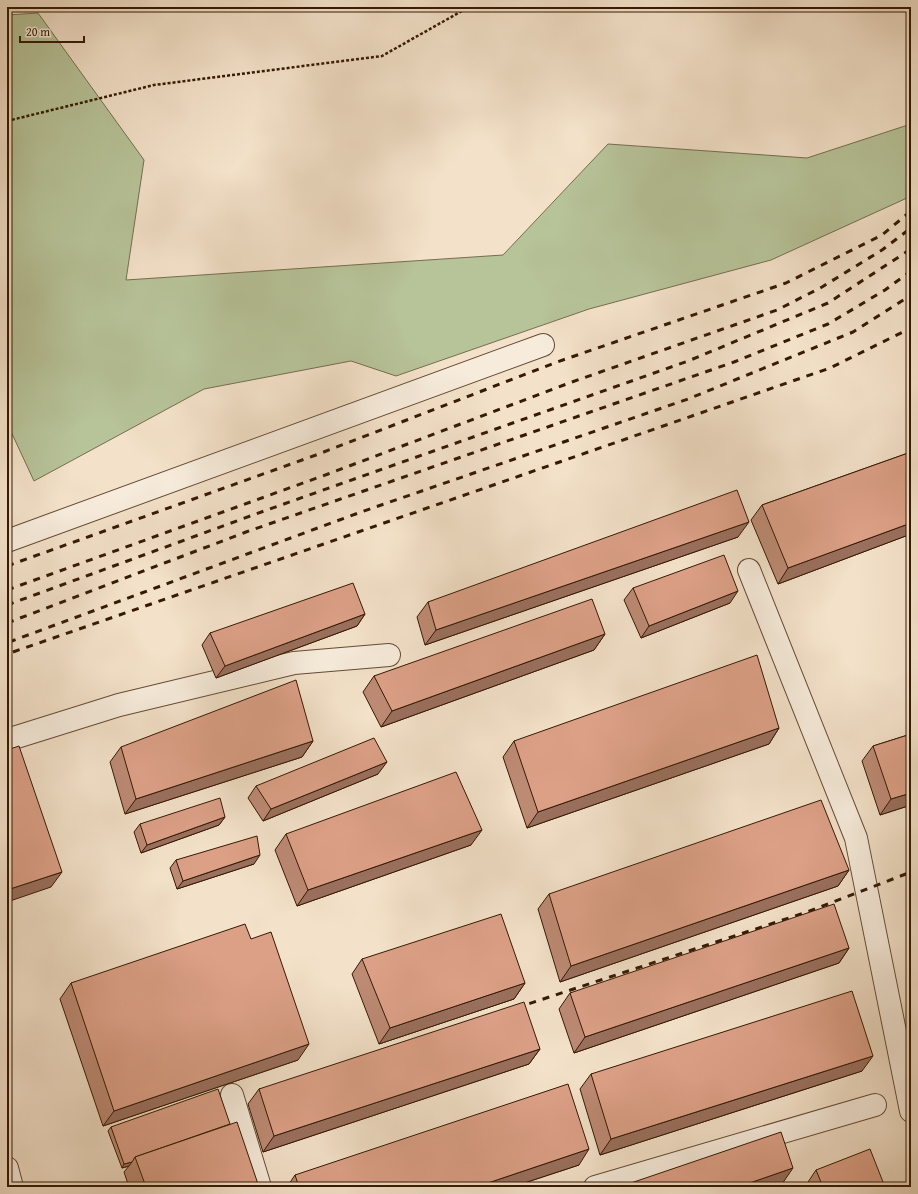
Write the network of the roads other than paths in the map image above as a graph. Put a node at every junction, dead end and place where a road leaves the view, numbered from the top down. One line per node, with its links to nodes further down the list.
1 (543, 345): 2 (street)
2 (7, 541)
3 (749, 570): 8 (street)
4 (389, 655): 5 (street)
5 (7, 740)
6 (232, 1096): 11 (street)
7 (875, 1105): 12 (street)
8 (911, 1111)
9 (7, 1168): 10 (street)
10 (12, 1187)
11 (260, 1187)
12 (595, 1187)

